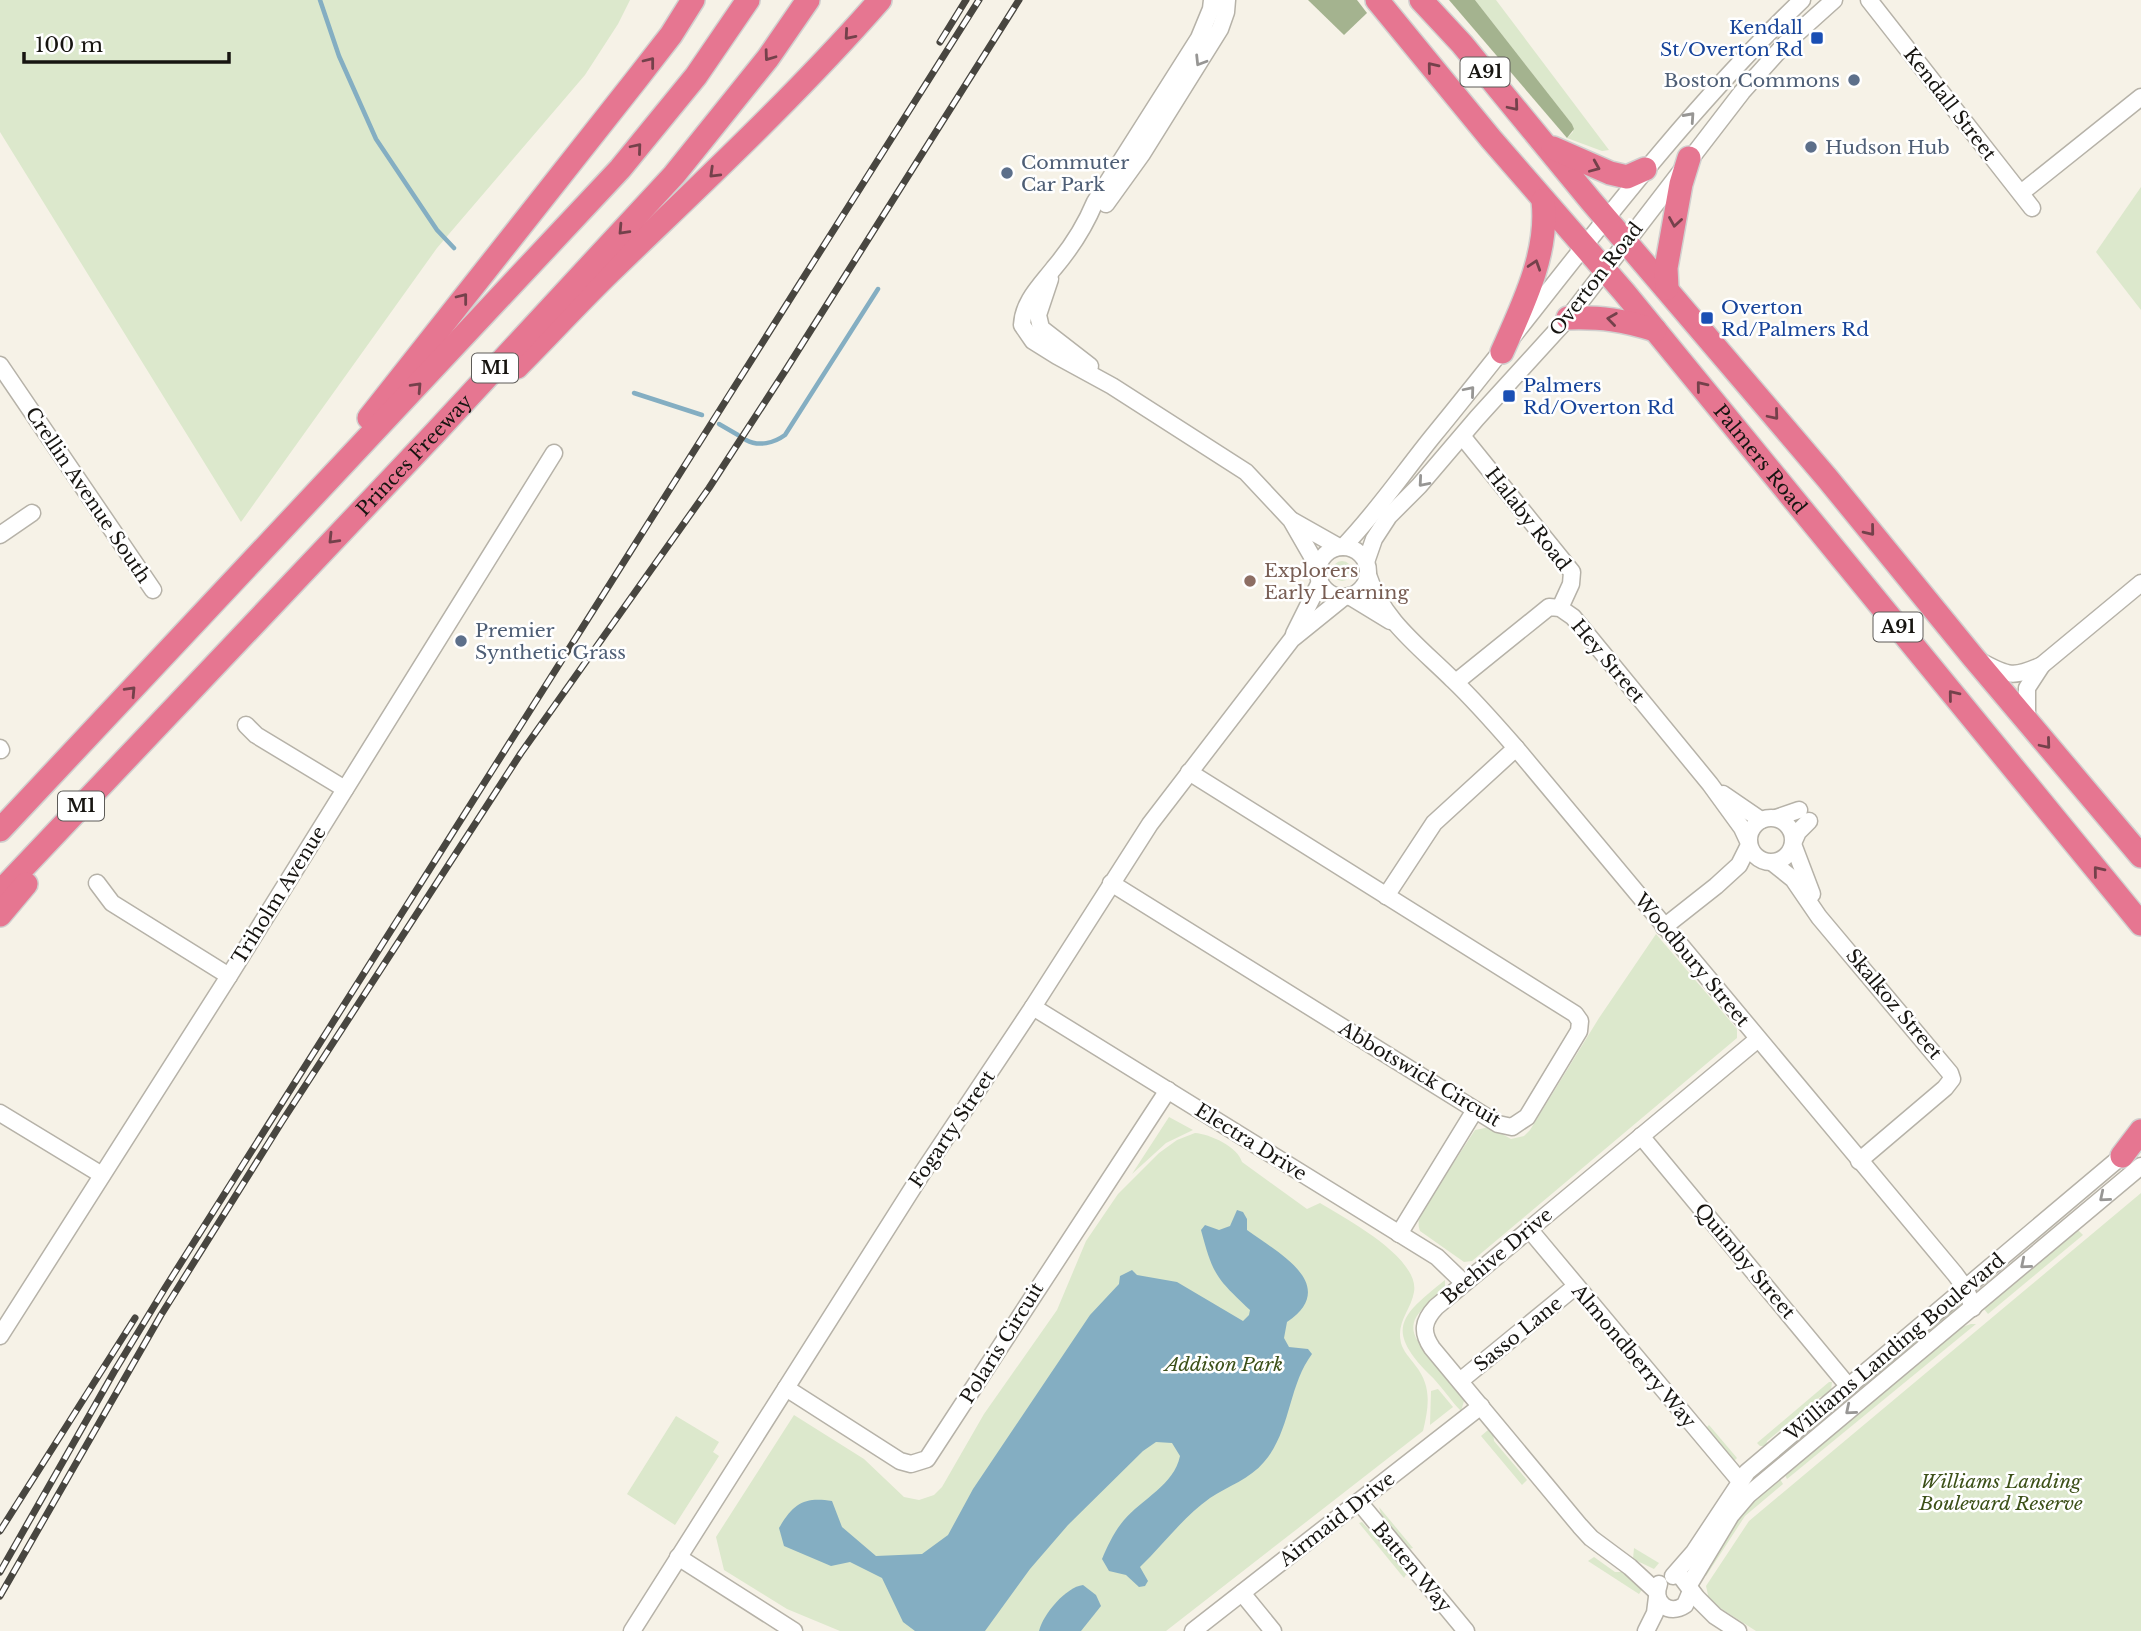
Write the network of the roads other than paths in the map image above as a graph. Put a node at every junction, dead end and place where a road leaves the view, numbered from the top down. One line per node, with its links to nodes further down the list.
1 (693, 0): 37 (highway, one-way to 1)
2 (748, 0): 37 (highway, M1, one-way to 2)
3 (808, 0): 29 (highway, Princes Freeway / M1, one-way to 29)
4 (880, 0): 29 (highway, one-way to 29)
5 (1212, 0): 14 (street)
6 (1227, 0): 14 (street, one-way to 14)
7 (1377, 0): 18 (highway, Palmers Road / A91, one-way to 7)
8 (1421, 0): 13 (highway, Palmers Road / A91, one-way to 13)
9 (1802, 0): 16 (street, Overton Road, one-way to 9)
10 (1834, 0): 15 (street, Overton Road)
11 (1869, 0): 17 (street, Kendall Street)
12 (2141, 97): 17 (street)
13 (1547, 145): 16 (highway, one-way to 16); 20 (highway, Palmers Road / A91)
14 (1134, 149): 35 (street)
15 (1689, 158): 21 (street, Overton Road); 24 (highway, one-way to 24)
16 (1645, 169): 20 (street, Overton Road)
17 (2021, 193): 19 (street, Kendall Street)
18 (1543, 201): 22 (highway, Palmers Road / A91); 27 (highway, one-way to 18)
19 (2032, 208)
20 (1606, 218): 21 (highway, Palmers Road / A91); 22 (street, Overton Road)
21 (1627, 242): 23 (street, Overton Road); 24 (highway, Palmers Road / A91)
22 (1584, 247): 23 (highway, Palmers Road / A91); 27 (street, Overton Road)
23 (1605, 271): 25 (street, Overton Road); 26 (highway, Palmers Road / A91)
24 (1667, 288): 47 (highway, Palmers Road / A91, one-way to 47)
25 (1568, 318): 26 (highway, one-way to 25); 30 (street, Overton Road)
26 (1655, 330): 71 (highway, Palmers Road / A91, one-way to 26)
27 (1502, 352): 31 (street, Overton Road, one-way to 27)
28 (0, 365): 42 (street, Crellin Avenue South)
29 (435, 433): 50 (highway, Princes Freeway / M1, one-way to 50)
30 (1462, 436): 33 (street, Overton Road); 44 (street, Halaby Road)
31 (1428, 443): 33 (street); 38 (street, Overton Road)
32 (554, 453): 57 (street, Triholm Avenue)
33 (1446, 454): 39 (street, Overton Road, one-way to 39)
34 (32, 513): 36 (street)
35 (1291, 520): 38 (street); 40 (street)
36 (0, 535)
37 (270, 544): 53 (highway, M1, one-way to 37)
38 (1341, 547): 39 (street); 40 (street)
39 (1367, 568): 43 (street); 45 (street, Woodbury Street)
40 (1319, 575): 43 (street); 46 (street, Fogarty Street)
41 (2141, 583): 48 (street)
42 (153, 590)
43 (1346, 597): 45 (street, Woodbury Street); 46 (street, Fogarty Street)
44 (1560, 608): 49 (street, Hey Street); 56 (street, Hey Street)
45 (1395, 624): 49 (street, Woodbury Street)
46 (1292, 639): 55 (street, Fogarty Street)
47 (1973, 657): 48 (street); 51 (highway, Palmers Road / A91)
48 (2042, 665): 51 (street)
49 (1456, 682): 54 (street, Woodbury Street)
50 (162, 719): 68 (highway, Princes Freeway / M1); 70 (highway)
51 (2027, 721): 63 (highway, Palmers Road / A91, one-way to 63)
52 (246, 725): 57 (street)
53 (84, 741): 58 (highway); 60 (highway, M1)
54 (1516, 748): 69 (street); 72 (street, Woodbury Street)
55 (1189, 772): 66 (street, Fogarty Street); 69 (street, Abbotswick Circuit)
56 (1710, 784): 59 (street, Hey Street); 62 (street, Hey Street)
57 (345, 789): 74 (street, Triholm Avenue)
58 (0, 817)
59 (1769, 819): 61 (street); 61 (street); 62 (street)
60 (0, 830)
61 (1793, 843): 64 (street); 73 (street, Skalkoz Street)
62 (1749, 844): 64 (street); 67 (street)
63 (2141, 856)
64 (1770, 862): 67 (street); 73 (street, Skalkoz Street)
65 (97, 883): 74 (street)
66 (1111, 883): 75 (street, Fogarty Street); 78 (street, Abbotswick Circuit)
67 (1716, 886): 72 (street)
68 (0, 892)
69 (1387, 896): 78 (street, Abbotswick Circuit)
70 (0, 915)
71 (2141, 924)
72 (1664, 927): 76 (street, Woodbury Street)
73 (1835, 932): 83 (street, Skalkoz Street)
74 (229, 976): 85 (street, Triholm Avenue)
75 (1033, 1007): 77 (street, Electra Drive); 95 (street, Fogarty Street)
76 (1758, 1039): 81 (street, Beehive Drive); 83 (street, Woodbury Street)
77 (1168, 1090): 87 (street, Electra Drive); 95 (street, Polaris Circuit)
78 (1475, 1110): 87 (street)
79 (0, 1113): 85 (street)
80 (2141, 1131): 84 (highway)
81 (1641, 1136): 86 (street, Beehive Drive); 94 (street, Quimby Street)
82 (2141, 1139): 84 (street, Williams Landing Boulevard)
83 (1860, 1161): 90 (street, Woodbury Street)
84 (2132, 1161): 90 (street, Williams Landing Boulevard); 91 (street, Williams Landing Boulevard, one-way to 91)
85 (102, 1175): 92 (street, Triholm Avenue)
86 (1529, 1229): 88 (street, Beehive Drive); 89 (street, Almondberry Way)
87 (1399, 1234): 88 (street, Electra Drive)
88 (1464, 1283): 93 (street, Beehive Drive)
89 (1576, 1286): 93 (street, Sasso Lane); 97 (street, Almondberry Way)
90 (1966, 1289): 91 (street, Woodbury Street); 94 (street, Williams Landing Boulevard)
91 (1973, 1308): 102 (street, Williams Landing Boulevard, one-way to 102)
92 (0, 1336)
93 (1460, 1381): 96 (street, Beehive Drive)
94 (1849, 1387): 97 (street, Williams Landing Boulevard)
95 (786, 1388): 99 (street, Fogarty Street)
96 (1481, 1406): 98 (street, Airmaid Drive); 100 (street, Beehive Drive)
97 (1740, 1481): 101 (street, Williams Landing Boulevard)
98 (1359, 1502): 103 (street, Airmaid Drive); 111 (street, Batten Way)
99 (678, 1557): 107 (street, Fogarty Street); 108 (street)
100 (1630, 1567): 101 (street, Beehive Drive); 104 (street, Beehive Drive)
101 (1670, 1577): 102 (street); 104 (street)
102 (1690, 1588): 105 (street); 106 (street)
103 (1242, 1593): 109 (street, Airmaid Drive); 110 (street)
104 (1657, 1594): 105 (street); 112 (street)
105 (1679, 1609): 106 (street); 113 (street)
106 (1723, 1623): 114 (street)
107 (632, 1631)
108 (794, 1631)
109 (1194, 1631)
110 (1273, 1631)
111 (1466, 1631)
112 (1646, 1631)
113 (1655, 1631)
114 (1738, 1631)

